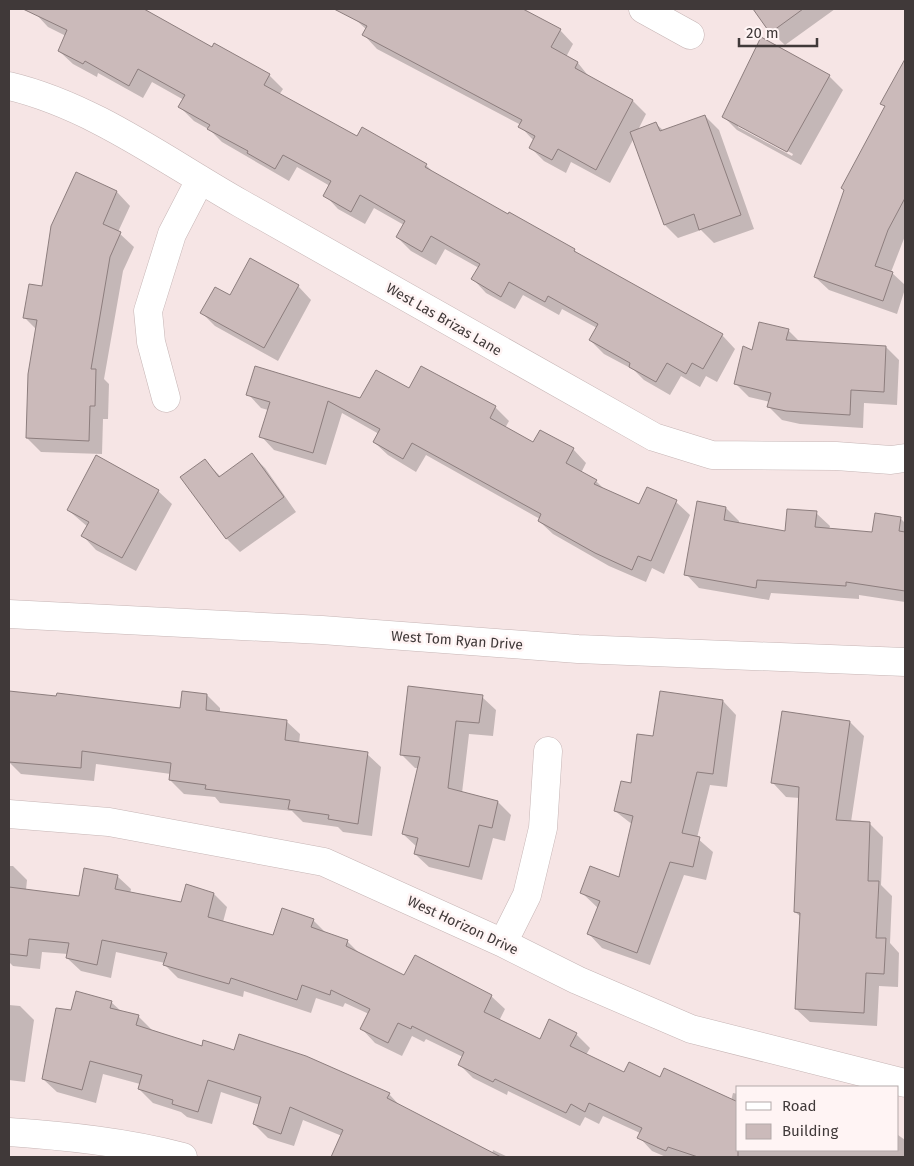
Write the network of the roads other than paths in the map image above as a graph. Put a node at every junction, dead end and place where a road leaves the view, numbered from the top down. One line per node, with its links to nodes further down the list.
1 (643, 9): 2 (street)
2 (690, 35)
3 (9, 86): 4 (street, West Las Brizas Lane)
4 (200, 180): 5 (street); 6 (street, West Las Brizas Lane)
5 (166, 398)
6 (905, 458)
7 (9, 614): 8 (street, West Tom Ryan Drive)
8 (905, 662)
9 (548, 751): 11 (street)
10 (9, 814): 11 (street, West Horizon Drive)
11 (504, 942): 12 (street, West Horizon Drive)
12 (905, 1083)
13 (9, 1132): 14 (street)
14 (183, 1157)

